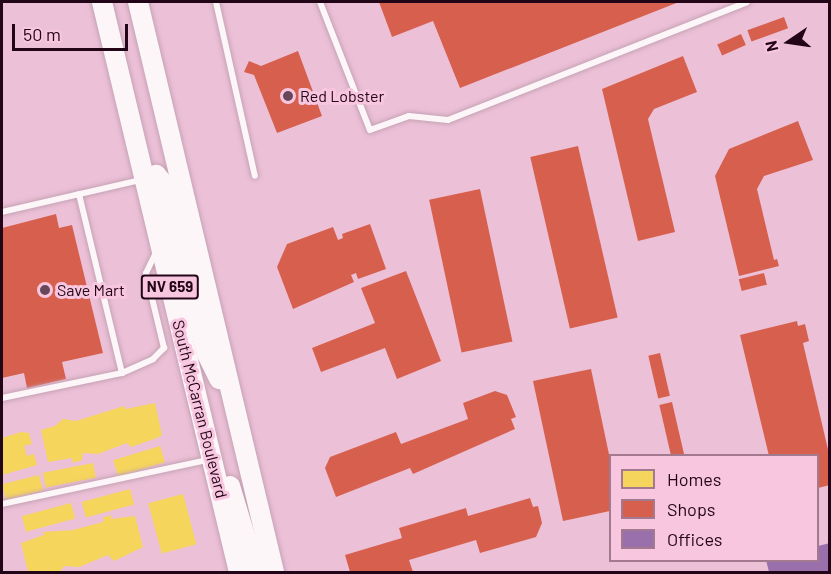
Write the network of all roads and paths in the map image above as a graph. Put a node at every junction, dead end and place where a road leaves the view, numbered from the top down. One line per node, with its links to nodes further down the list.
1 (102, 2): 7 (main road, South McCarran Boulevard / NV 659)
2 (138, 2): 13 (main road, South McCarran Boulevard / NV 659)
3 (216, 2): 6 (lane)
4 (320, 2): 5 (lane)
5 (747, 2)
6 (255, 176)
7 (145, 179): 8 (lane); 10 (main road, South McCarran Boulevard / NV 659); 13 (main road)
8 (80, 194): 9 (lane); 11 (lane)
9 (2, 212)
10 (160, 244): 11 (lane); 14 (main road, South McCarran Boulevard / NV 659)
11 (122, 373): 12 (lane)
12 (2, 398)
13 (235, 414): 18 (main road, South McCarran Boulevard / NV 659)
14 (212, 459): 15 (lane); 16 (main road, South McCarran Boulevard / NV 659); 17 (main road)
15 (2, 504)
16 (239, 573)
17 (256, 573)
18 (274, 573)

